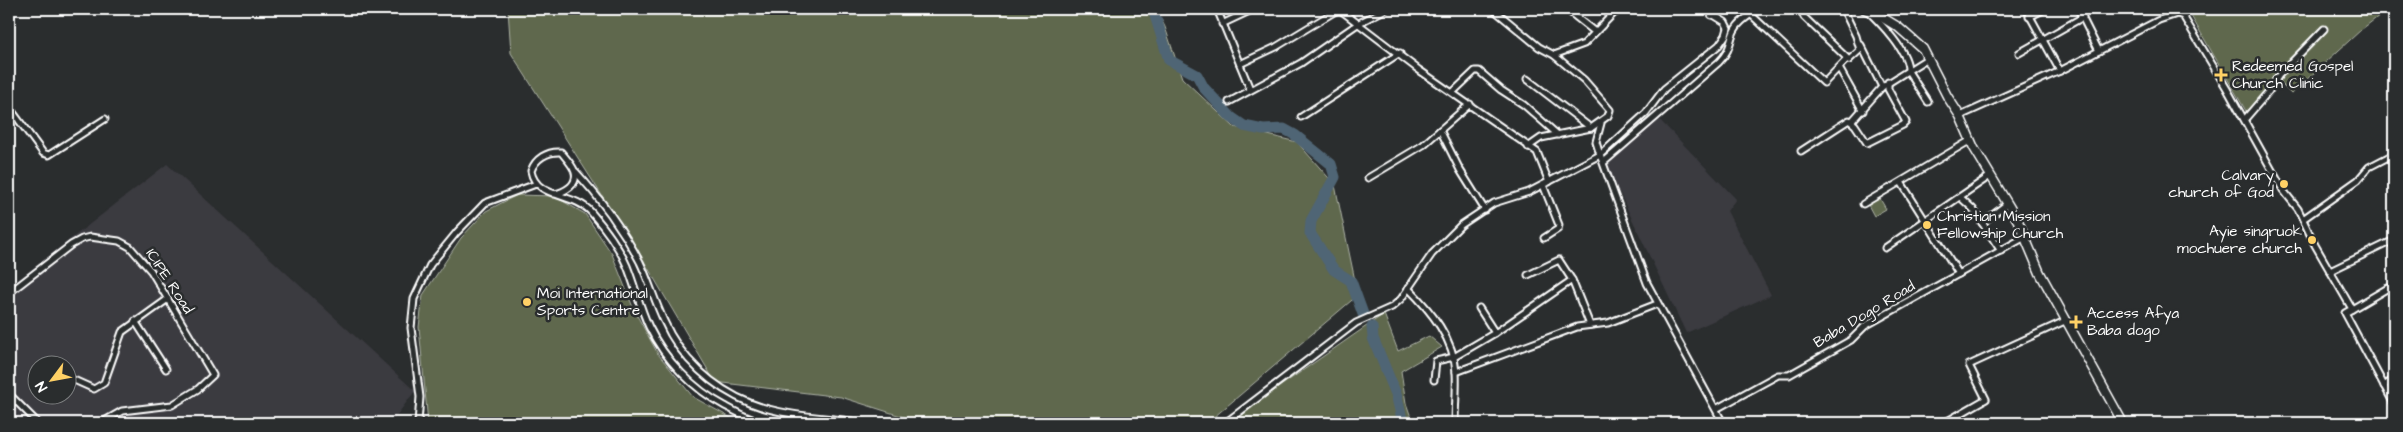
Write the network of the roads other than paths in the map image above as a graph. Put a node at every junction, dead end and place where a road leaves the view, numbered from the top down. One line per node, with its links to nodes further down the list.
1 (1217, 9): 19 (street)
2 (1254, 9): 19 (street)
3 (1339, 9): 18 (street); 30 (street)
4 (1386, 9): 18 (street)
5 (1493, 9): 27 (street)
6 (1566, 9): 21 (street)
7 (1626, 9): 21 (street)
8 (1804, 9): 29 (street)
9 (1843, 9): 22 (street)
10 (2026, 9): 16 (street)
11 (2045, 9): 16 (street)
12 (2078, 9): 17 (street)
13 (1713, 10): 56 (street)
14 (1866, 10): 28 (street); 32 (street)
15 (1749, 11): 31 (street); 58 (street)
16 (2030, 17): 23 (street)
17 (2083, 17): 23 (street); 24 (street)
18 (1359, 23): 25 (street); 37 (street)
19 (1222, 24): 37 (street)
20 (2324, 29): 46 (street)
21 (1595, 32): 27 (street)
22 (1856, 36): 29 (street); 36 (street)
23 (2042, 41): 26 (street); 33 (street)
24 (2099, 51): 33 (street); 46 (street)
25 (1400, 53): 38 (street); 45 (street)
26 (2020, 53)
27 (1554, 55): 49 (street)
28 (1928, 58): 32 (street); 44 (street)
29 (1850, 60): 31 (street)
30 (1240, 64)
31 (1839, 68): 43 (street)
32 (1908, 70): 35 (street); 40 (street)
33 (2060, 72): 44 (street)
34 (1527, 79): 50 (street)
35 (1888, 82): 36 (street); 48 (street)
36 (1882, 87): 43 (street)
37 (1250, 90): 39 (street)
38 (1454, 92): 41 (street); 52 (street)
39 (1229, 102)
40 (1928, 102)
41 (1470, 104): 51 (street); 54 (street)
42 (9, 107): 47 (street)
43 (1863, 111): 48 (street)
44 (1960, 116): 53 (street)
45 (1301, 117)
46 (2244, 119): 71 (street)
47 (105, 120)
48 (1852, 121): 55 (street)
49 (1601, 122): 50 (street); 56 (street)
50 (1591, 128): 52 (street)
51 (1440, 130): 61 (street); 70 (street)
52 (1558, 136): 54 (street)
53 (1971, 140): 60 (street); 63 (street)
54 (1528, 147): 62 (street)
55 (1801, 151)
56 (1600, 154): 62 (street); 87 (street)
57 (2394, 154): 71 (street)
58 (1604, 162)
59 (576, 172): 64 (street); 66 (street); 108 (street)
60 (1990, 176): 67 (street); 69 (street)
61 (1368, 178)
62 (1549, 182): 65 (street)
63 (1901, 182): 68 (street); 72 (street)
64 (536, 184): 66 (street); 106 (street)
65 (1543, 185): 70 (street); 75 (street)
66 (554, 194): 107 (street)
67 (1960, 197): 72 (street); 73 (street)
68 (1863, 204)
69 (2007, 204): 73 (street); 74 (street)
70 (1485, 210): 83 (street)
71 (2303, 219): 79 (street)
72 (1925, 221): 77 (street); 80 (street)
73 (1982, 222): 78 (street)
74 (2025, 237): 78 (street, Baba Dogo Road); 90 (street)
75 (1544, 238)
76 (2394, 240): 79 (street)
77 (1885, 248)
78 (2001, 251): 80 (street, Baba Dogo Road)
79 (2330, 271): 89 (street)
80 (1959, 274): 103 (street, Baba Dogo Road)
81 (1528, 275): 82 (street)
82 (1572, 280): 92 (street); 93 (street)
83 (1408, 288): 94 (street); 109 (street)
84 (2388, 288): 89 (street)
85 (9, 293): 86 (street, ICIPE Road)
86 (168, 299): 91 (street); 105 (street, ICIPE Road)
87 (1657, 304): 92 (street); 103 (street)
88 (1479, 308): 93 (street)
89 (2352, 309): 100 (street)
90 (2067, 320): 112 (street); 113 (street)
91 (136, 321): 95 (street); 99 (street)
92 (1590, 325): 96 (street)
93 (1495, 333): 94 (street)
94 (1454, 357): 96 (street); 97 (street)
95 (166, 369)
96 (1456, 372): 110 (street)
97 (1434, 380)
98 (2394, 380): 100 (street)
99 (78, 382)
100 (2384, 386): 102 (street)
101 (9, 394): 104 (street)
102 (2394, 404)
103 (1716, 409): 111 (street)
104 (38, 423)
105 (101, 423)
106 (418, 423)
107 (767, 423)
108 (865, 423)
109 (1225, 423)
110 (1456, 423)
111 (1723, 423)
112 (1944, 423)
113 (2123, 423)

